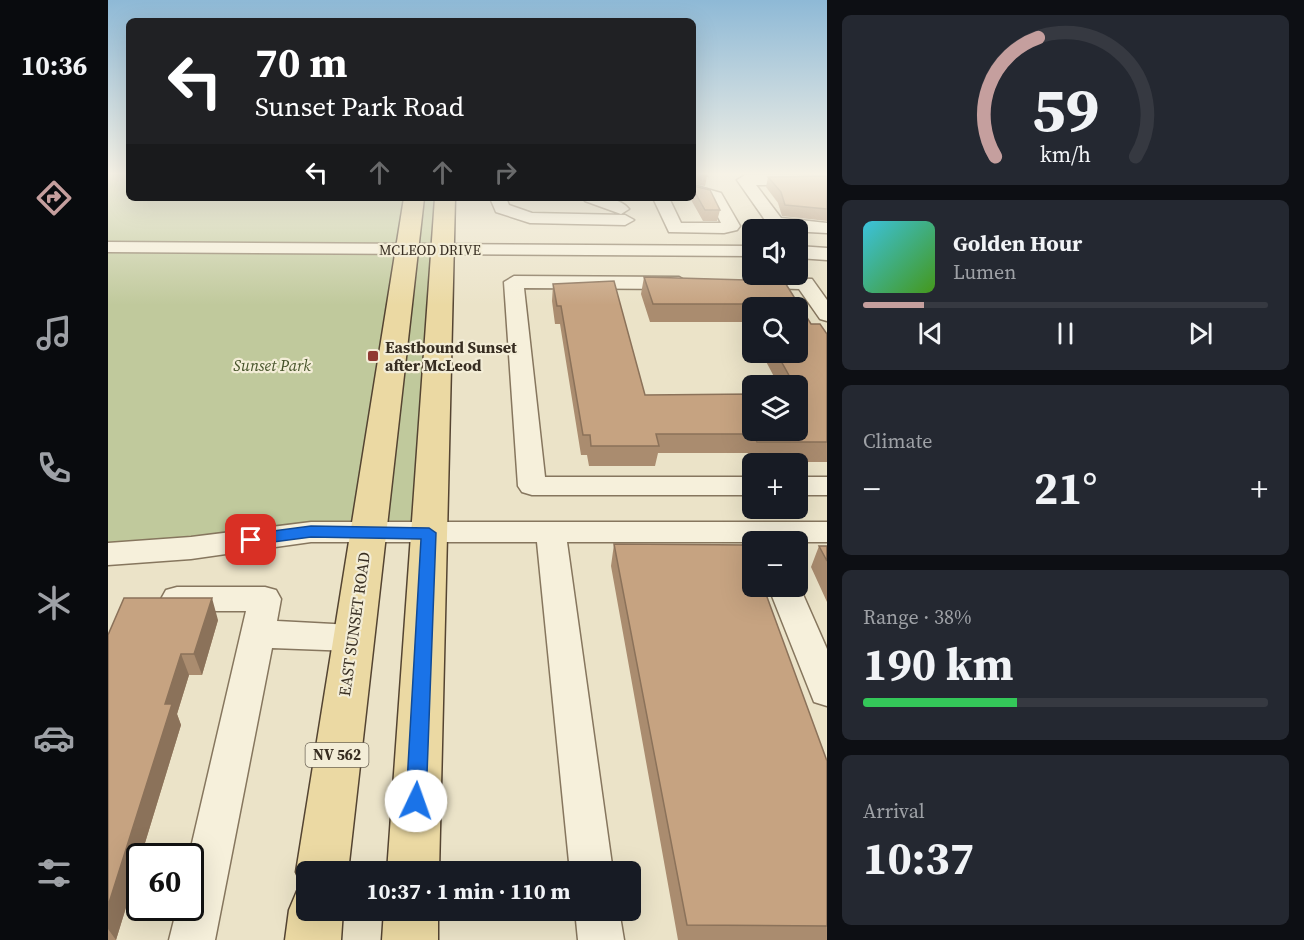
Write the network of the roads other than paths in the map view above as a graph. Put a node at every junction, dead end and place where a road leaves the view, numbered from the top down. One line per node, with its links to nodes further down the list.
1 (411, 217): 9 (main road, EAST SUNSET ROAD / NV 562)
2 (444, 217): 10 (main road)
3 (624, 217): 12 (street)
4 (670, 217): 5 (street)
5 (726, 217)
6 (808, 227): 7 (street)
7 (827, 228)
8 (108, 247): 9 (street, MCLEOD DRIVE)
9 (406, 249): 10 (street, MCLEOD DRIVE); 28 (main road, EAST SUNSET ROAD / NV 562)
10 (442, 250): 11 (street, MCLEOD DRIVE); 29 (main road)
11 (547, 250): 12 (street, MCLEOD DRIVE); 16 (street)
12 (637, 250): 13 (street, MCLEOD DRIVE)
13 (742, 251)
14 (808, 253): 15 (street)
15 (826, 255)
16 (553, 282): 17 (street); 24 (street)
17 (697, 283)
18 (733, 283): 19 (street)
19 (742, 283)
20 (808, 283): 21 (street)
21 (827, 283)
22 (806, 285): 23 (street)
23 (827, 315)
24 (742, 486)
25 (808, 486): 26 (street)
26 (827, 486)
27 (827, 532): 31 (street)
28 (367, 533): 29 (street); 33 (street); 37 (main road, EAST SUNSET ROAD / NV 562)
29 (429, 533): 30 (street); 40 (main road)
30 (551, 533): 32 (street); 41 (street)
31 (808, 534)
32 (742, 537)
33 (108, 554)
34 (789, 597): 38 (street)
35 (147, 600): 36 (street)
36 (257, 634): 37 (street); 45 (street)
37 (352, 638): 39 (main road, EAST SUNSET ROAD / NV 562)
38 (827, 691)
39 (323, 861)
40 (414, 861)
41 (591, 861)
42 (315, 921): 46 (main road)
43 (411, 921): 47 (main road)
44 (598, 921): 48 (street)
45 (192, 940)
46 (312, 940)
47 (410, 940)
48 (601, 940)

